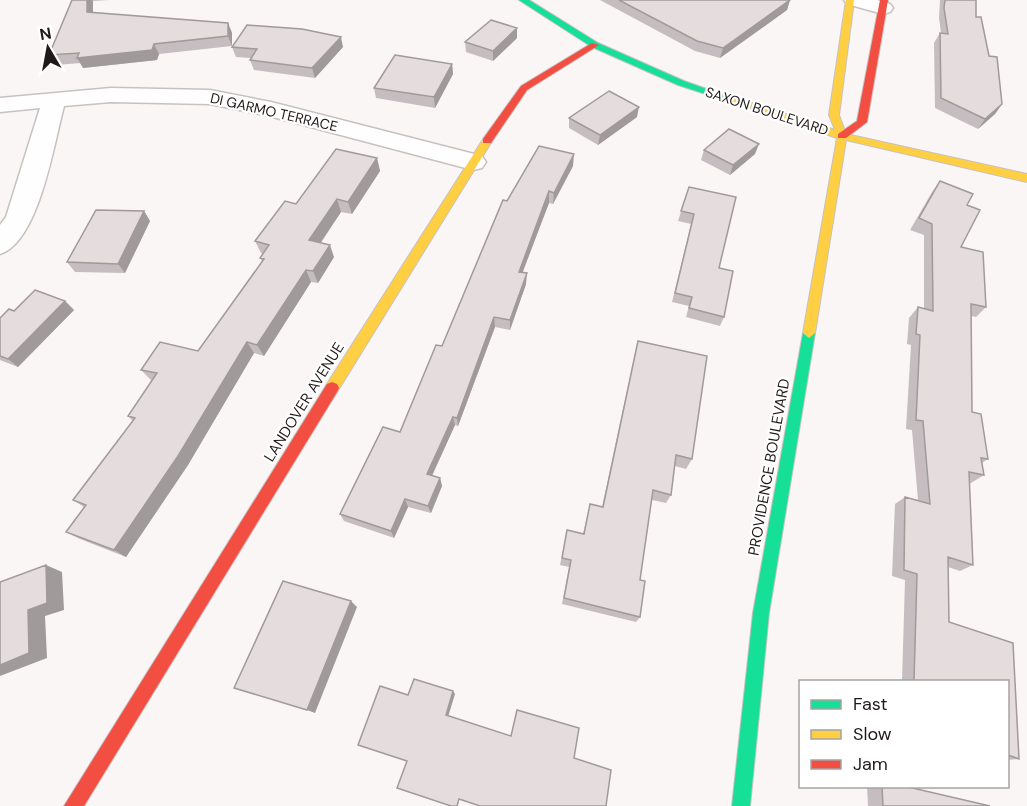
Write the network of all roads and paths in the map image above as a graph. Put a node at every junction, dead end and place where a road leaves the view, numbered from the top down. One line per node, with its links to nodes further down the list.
1 (523, 0): 4 (main road, SAXON BOULEVARD)
2 (852, 0): 3 (street); 7 (main road, PROVIDENCE BOULEVARD)
3 (883, 4): 7 (main road)
4 (595, 45): 7 (main road, SAXON BOULEVARD); 8 (main road, LANDOVER AVENUE)
5 (54, 100): 6 (street, DI GARMO TERRACE); 8 (street, DI GARMO TERRACE); 10 (street)
6 (0, 105)
7 (842, 136): 9 (main road, SAXON BOULEVARD); 12 (main road, PROVIDENCE BOULEVARD)
8 (473, 162): 11 (main road, LANDOVER AVENUE)
9 (1027, 178)
10 (0, 244)
11 (72, 806)
12 (741, 806)

